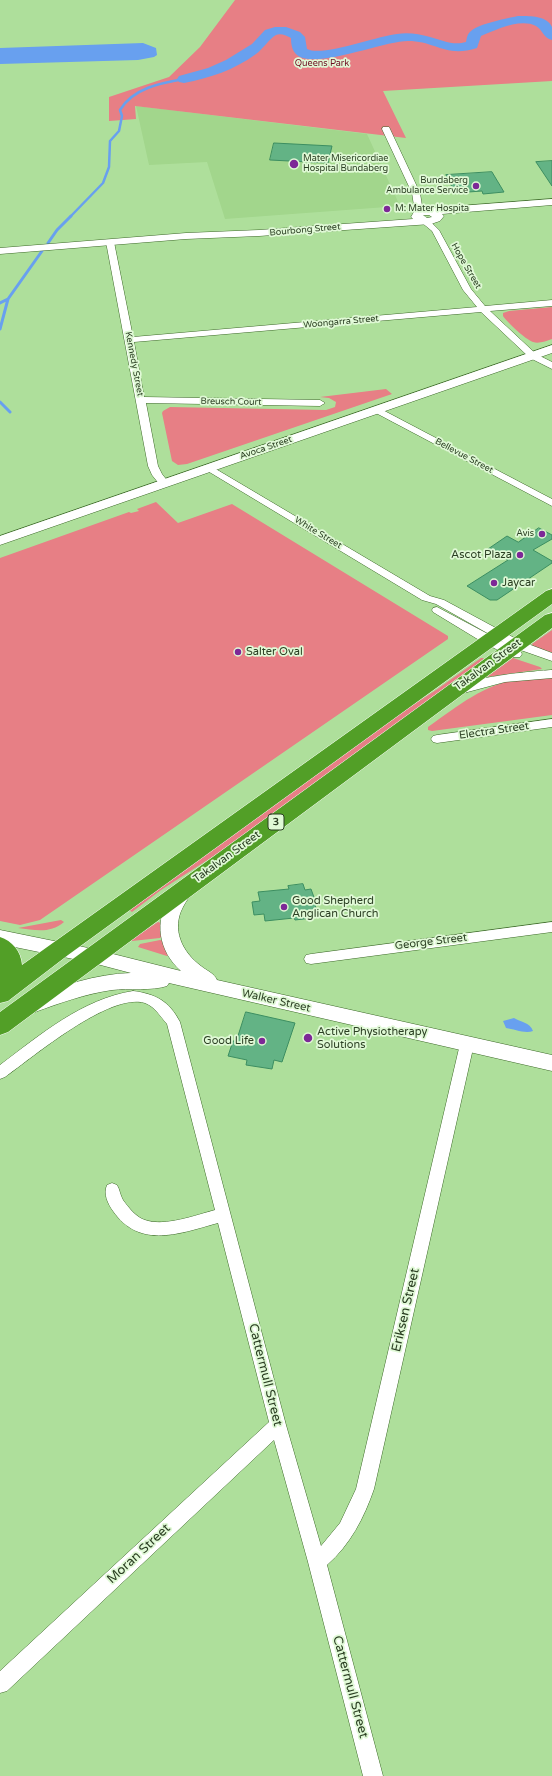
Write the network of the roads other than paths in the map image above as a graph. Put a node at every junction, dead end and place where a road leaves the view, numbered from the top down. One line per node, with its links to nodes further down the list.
1 (386, 129): 2 (street, Hope Street)
2 (416, 193): 5 (street, Hope Street); 6 (street, Hope Street)
3 (552, 202): 6 (street)
4 (552, 208): 6 (street)
5 (422, 216): 6 (street, Bourbong Street); 6 (street, Hope Street); 7 (street, Bourbong Street)
6 (434, 218): 10 (street, Hope Street)
7 (110, 242): 8 (street, Bourbong Street); 11 (street, Kennedy Street)
8 (1, 252)
9 (552, 303): 10 (street, Woongarra Street)
10 (483, 309): 11 (street, Woongarra Street); 13 (street, Hope Street)
11 (129, 340): 15 (street, Kennedy Street)
12 (552, 349): 13 (street)
13 (533, 356): 14 (street, Hope Street); 17 (street, Avoca Street)
14 (552, 366)
15 (141, 400): 16 (street, Breusch Court); 19 (street, Kennedy Street)
16 (320, 404)
17 (377, 410): 18 (street, Avoca Street); 20 (street, Bellevue Street)
18 (209, 468): 19 (street, Avoca Street); 24 (street, White Street)
19 (164, 483): 21 (street, Avoca Street)
20 (552, 503)
21 (0, 541)
22 (552, 595): 24 (highway, Takalvan Street / 3)
23 (552, 619): 24 (highway, Takalvan Street / 3)
24 (502, 642): 25 (street); 26 (street); 28 (highway, Takalvan Street / 3); 35 (highway, Takalvan Street / 3)
25 (552, 657)
26 (552, 666)
27 (552, 674): 28 (street)
28 (446, 696): 31 (highway, Takalvan Street / 3)
29 (552, 723): 30 (street, Electra Street)
30 (437, 739)
31 (190, 885): 36 (highway, Takalvan Street / 3); 40 (street)
32 (552, 927): 37 (street, George Street)
33 (0, 937): 35 (street, Walker Street)
34 (0, 946): 39 (highway)
35 (60, 949): 36 (street, Walker Street); 39 (highway, Takalvan Street / 3)
36 (93, 956): 38 (street, Walker Street); 41 (highway, Takalvan Street / 3)
37 (311, 959)
38 (206, 985): 40 (street, Walker Street); 41 (street)
39 (0, 993)
40 (256, 996): 43 (street, Walker Street)
41 (18, 1012): 42 (highway, Takalvan Street / 3)
42 (0, 1025)
43 (467, 1044): 44 (street, Walker Street); 49 (street, Eriksen Street)
44 (552, 1063)
45 (0, 1073): 47 (street, Cattermull Street)
46 (112, 1190): 47 (street)
47 (224, 1214): 48 (street, Cattermull Street)
48 (278, 1425): 49 (street, Cattermull Street); 50 (street, Moran Street)
49 (317, 1562): 51 (street, Cattermull Street)
50 (0, 1684)
51 (373, 1776)

